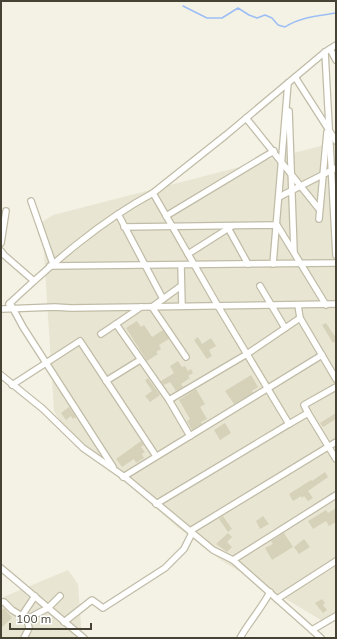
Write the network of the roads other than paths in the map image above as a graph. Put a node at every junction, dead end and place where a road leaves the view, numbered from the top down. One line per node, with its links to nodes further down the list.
1 (336, 45): 2 (street)
2 (328, 51): 3 (street); 4 (street); 7 (street)
3 (336, 60)
4 (295, 77): 5 (street); 7 (street)
5 (288, 83): 6 (street); 10 (street); 12 (street)
6 (246, 118): 9 (street); 16 (street)
7 (328, 129): 8 (street); 11 (street); 13 (street)
8 (336, 140)
9 (274, 151): 10 (street); 23 (street)
10 (282, 162): 12 (street); 17 (street)
11 (334, 169): 13 (street); 22 (street)
12 (291, 174): 14 (street); 15 (street)
13 (323, 175): 14 (street); 19 (street)
14 (301, 186): 15 (street); 19 (street)
15 (292, 191): 17 (street); 31 (street)
16 (153, 193): 21 (street); 23 (street)
17 (279, 197): 25 (street)
18 (31, 201): 38 (street)
19 (319, 209): 24 (street)
20 (6, 211): 29 (street)
21 (118, 214): 28 (street); 38 (street)
22 (335, 215): 33 (street)
23 (166, 216): 26 (street)
24 (319, 219)
25 (277, 225): 27 (street); 31 (street); 36 (street)
26 (172, 226): 27 (street); 28 (street); 32 (street)
27 (229, 226): 32 (street); 35 (street)
28 (124, 227): 41 (street)
29 (1, 243)
30 (1, 250): 42 (street)
31 (294, 252): 37 (street)
32 (188, 254): 40 (street)
33 (336, 255)
34 (336, 263): 37 (street)
35 (248, 264): 36 (street); 40 (street)
36 (274, 264): 37 (street)
37 (301, 264): 50 (street)
38 (52, 265): 41 (street); 42 (street)
39 (181, 265): 40 (street); 41 (street); 43 (street)
40 (194, 265): 52 (street)
41 (145, 266): 45 (street)
42 (34, 281): 46 (street)
43 (182, 286): 45 (street); 51 (street)
44 (260, 286): 48 (street)
45 (163, 299): 54 (street)
46 (10, 303): 55 (street); 56 (street)
47 (336, 304): 50 (street)
48 (272, 305): 49 (street); 52 (street); 59 (street)
49 (298, 305): 50 (street); 57 (street)
50 (326, 305)
51 (182, 306): 52 (street); 54 (street)
52 (218, 306): 61 (street)
53 (141, 307): 54 (street); 55 (street); 58 (street)
54 (152, 307): 63 (street)
55 (14, 309): 56 (street); 65 (street)
56 (2, 310)
57 (300, 318): 59 (street); 62 (street)
58 (116, 324): 60 (street); 64 (street)
59 (285, 328): 61 (street)
60 (101, 334)
61 (247, 354): 71 (street); 72 (street)
62 (322, 355): 67 (street); 71 (street)
63 (186, 357)
64 (140, 360): 68 (street); 72 (street)
65 (46, 363): 68 (street); 69 (street); 80 (street)
66 (1, 375): 69 (street)
67 (336, 378)
68 (106, 381): 78 (street)
69 (12, 385): 80 (street)
70 (336, 387): 73 (street)
71 (268, 389): 74 (street); 75 (street)
72 (168, 400): 75 (street)
73 (308, 413): 74 (street); 77 (street)
74 (289, 424): 83 (street)
75 (190, 436): 78 (street)
76 (336, 442): 77 (street)
77 (328, 446): 79 (street); 84 (street)
78 (156, 456): 81 (street)
79 (336, 459)
80 (115, 471): 81 (street)
81 (123, 477): 83 (street)
82 (336, 495): 85 (street)
83 (156, 504): 84 (street)
84 (191, 532): 85 (street); 96 (street)
85 (233, 560): 88 (street)
86 (336, 561): 91 (street)
87 (1, 568): 89 (street)
88 (270, 592): 91 (street); 100 (street)
89 (35, 596): 93 (street); 95 (street)
90 (60, 596): 93 (street)
91 (277, 599): 97 (street)
92 (1, 602): 95 (street)
93 (48, 608): 95 (street); 96 (street)
94 (336, 616): 97 (street)
95 (24, 618): 98 (street)
96 (64, 622): 99 (street)
97 (312, 630): 101 (street)
98 (24, 638)
99 (84, 638)
100 (240, 638)
101 (321, 638)

